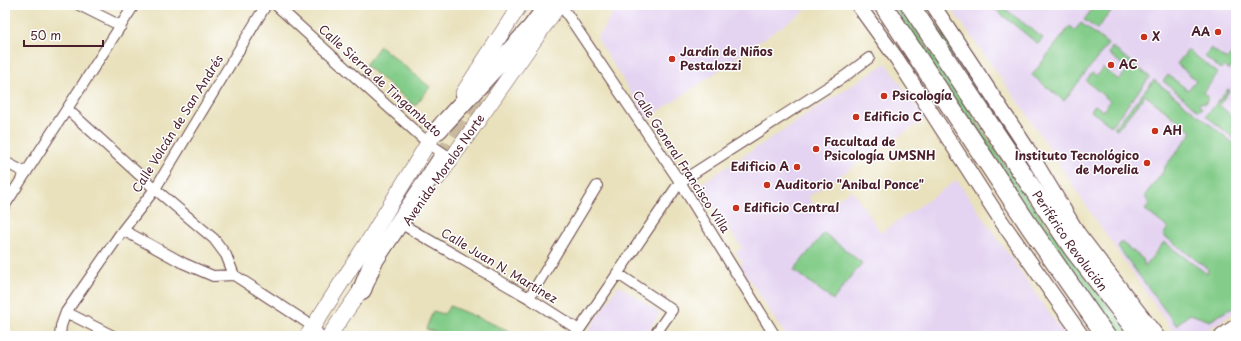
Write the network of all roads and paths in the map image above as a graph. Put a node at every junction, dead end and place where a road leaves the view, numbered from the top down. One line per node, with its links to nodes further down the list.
1 (79, 5): 12 (street)
2 (134, 5): 12 (street)
3 (266, 5): 21 (street, Calle Volcán de San Andrés)
4 (276, 5): 15 (street, Calle Sierra de Tingambato)
5 (520, 5): 15 (main road, Avenida Morelos Norte)
6 (548, 5): 15 (highway)
7 (560, 5): 16 (main road, Avenida Morelos Norte); 19 (street, Calle General Francisco Villa)
8 (858, 5): 27 (main road)
9 (883, 5): 41 (highway, Periférico Revolución)
10 (910, 5): 42 (highway, Periférico Revolución)
11 (933, 5): 43 (main road)
12 (121, 26): 14 (street)
13 (870, 58): 19 (street)
14 (67, 109): 18 (street); 21 (street)
15 (433, 136): 16 (street, Calle Sierra de Tingambato); 32 (main road, Avenida Morelos Norte)
16 (446, 159): 23 (main road, Avenida Morelos Norte); 28 (highway)
17 (5, 162): 18 (street)
18 (26, 173): 22 (street)
19 (680, 182): 25 (street); 34 (street, Calle General Francisco Villa)
20 (597, 186): 29 (street)
21 (155, 189): 24 (street, Calle Volcán de San Andrés); 26 (street)
22 (5, 205)
23 (405, 226): 28 (main road, Avenida Morelos Norte); 29 (street, Calle Juan N. Martínez)
24 (123, 230): 26 (street); 30 (street, Calle Volcán de San Andrés)
25 (617, 273): 33 (street); 38 (street)
26 (234, 275): 32 (street)
27 (1042, 278): 39 (main road); 40 (main road)
28 (362, 290): 37 (main road, Avenida Morelos Norte)
29 (528, 298): 33 (street, Calle Juan N. Martínez)
30 (66, 312): 35 (street, Calle Volcán de San Andrés); 36 (street)
31 (1236, 326): 44 (main road)
32 (314, 333)
33 (577, 333)
34 (772, 334)
35 (60, 336)
36 (113, 336)
37 (329, 336)
38 (654, 336)
39 (1082, 336)
40 (1093, 336)
41 (1106, 336)
42 (1140, 336)
43 (1157, 336)
44 (1222, 336)

